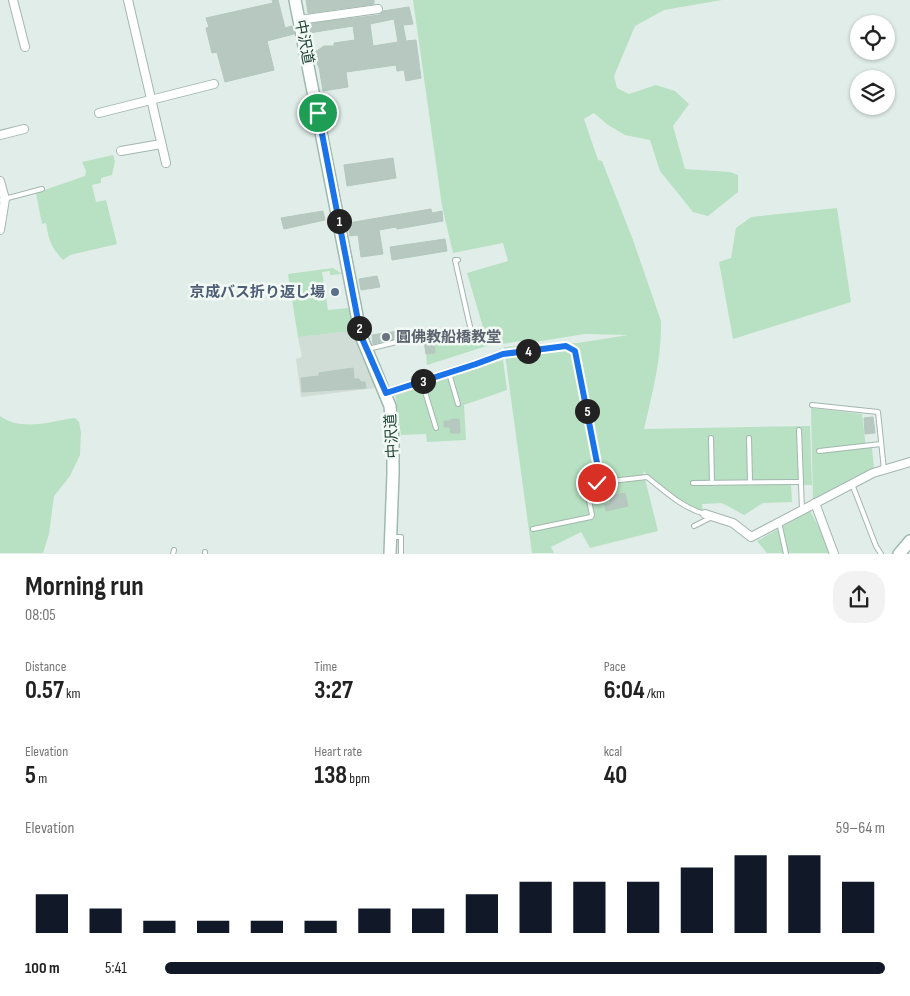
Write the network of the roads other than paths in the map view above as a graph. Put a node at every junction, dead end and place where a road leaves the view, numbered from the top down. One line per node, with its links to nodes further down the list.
1 (13, 0): 6 (street)
2 (128, 0): 8 (street)
3 (295, 0): 5 (street, 中沢道)
4 (378, 9): 5 (street)
5 (299, 20): 20 (street, 中沢道)
6 (25, 47)
7 (214, 84): 8 (street)
8 (150, 100): 9 (street); 12 (street)
9 (99, 112)
10 (24, 129): 11 (street)
11 (0, 135)
12 (161, 144): 13 (street); 14 (street)
13 (121, 151)
14 (166, 163)
15 (0, 181): 17 (street)
16 (42, 189): 17 (lane)
17 (2, 199): 18 (street)
18 (0, 230)
19 (458, 260): 20 (lane)
20 (365, 349): 24 (street, 中沢道)
21 (503, 354): 22 (street); 35 (lane)
22 (449, 373): 23 (street); 25 (lane)
23 (422, 382): 24 (street); 27 (lane)
24 (386, 393): 48 (street, 中沢道)
25 (458, 404)
26 (812, 405): 31 (lane)
27 (436, 428)
28 (799, 430): 37 (lane)
29 (711, 438): 39 (lane)
30 (749, 438): 36 (lane)
31 (881, 444): 32 (lane); 34 (lane)
32 (819, 451)
33 (910, 462): 34 (street)
34 (884, 470): 40 (street)
35 (602, 480): 43 (lane); 47 (lane)
36 (750, 482): 37 (lane); 39 (lane)
37 (801, 482): 42 (lane)
38 (693, 483): 39 (lane)
39 (712, 483)
40 (852, 484): 41 (street); 55 (lane)
41 (815, 503): 42 (street); 54 (street)
42 (802, 510): 45 (street)
43 (705, 514): 44 (street)
44 (714, 516): 45 (street); 46 (lane)
45 (779, 522): 53 (lane)
46 (694, 526)
47 (533, 529)
48 (390, 536): 51 (street, 中沢道); 52 (lane)
49 (910, 540): 50 (street)
50 (902, 552)
51 (390, 554)
52 (400, 554)
53 (786, 554)
54 (834, 554)
55 (881, 554)

